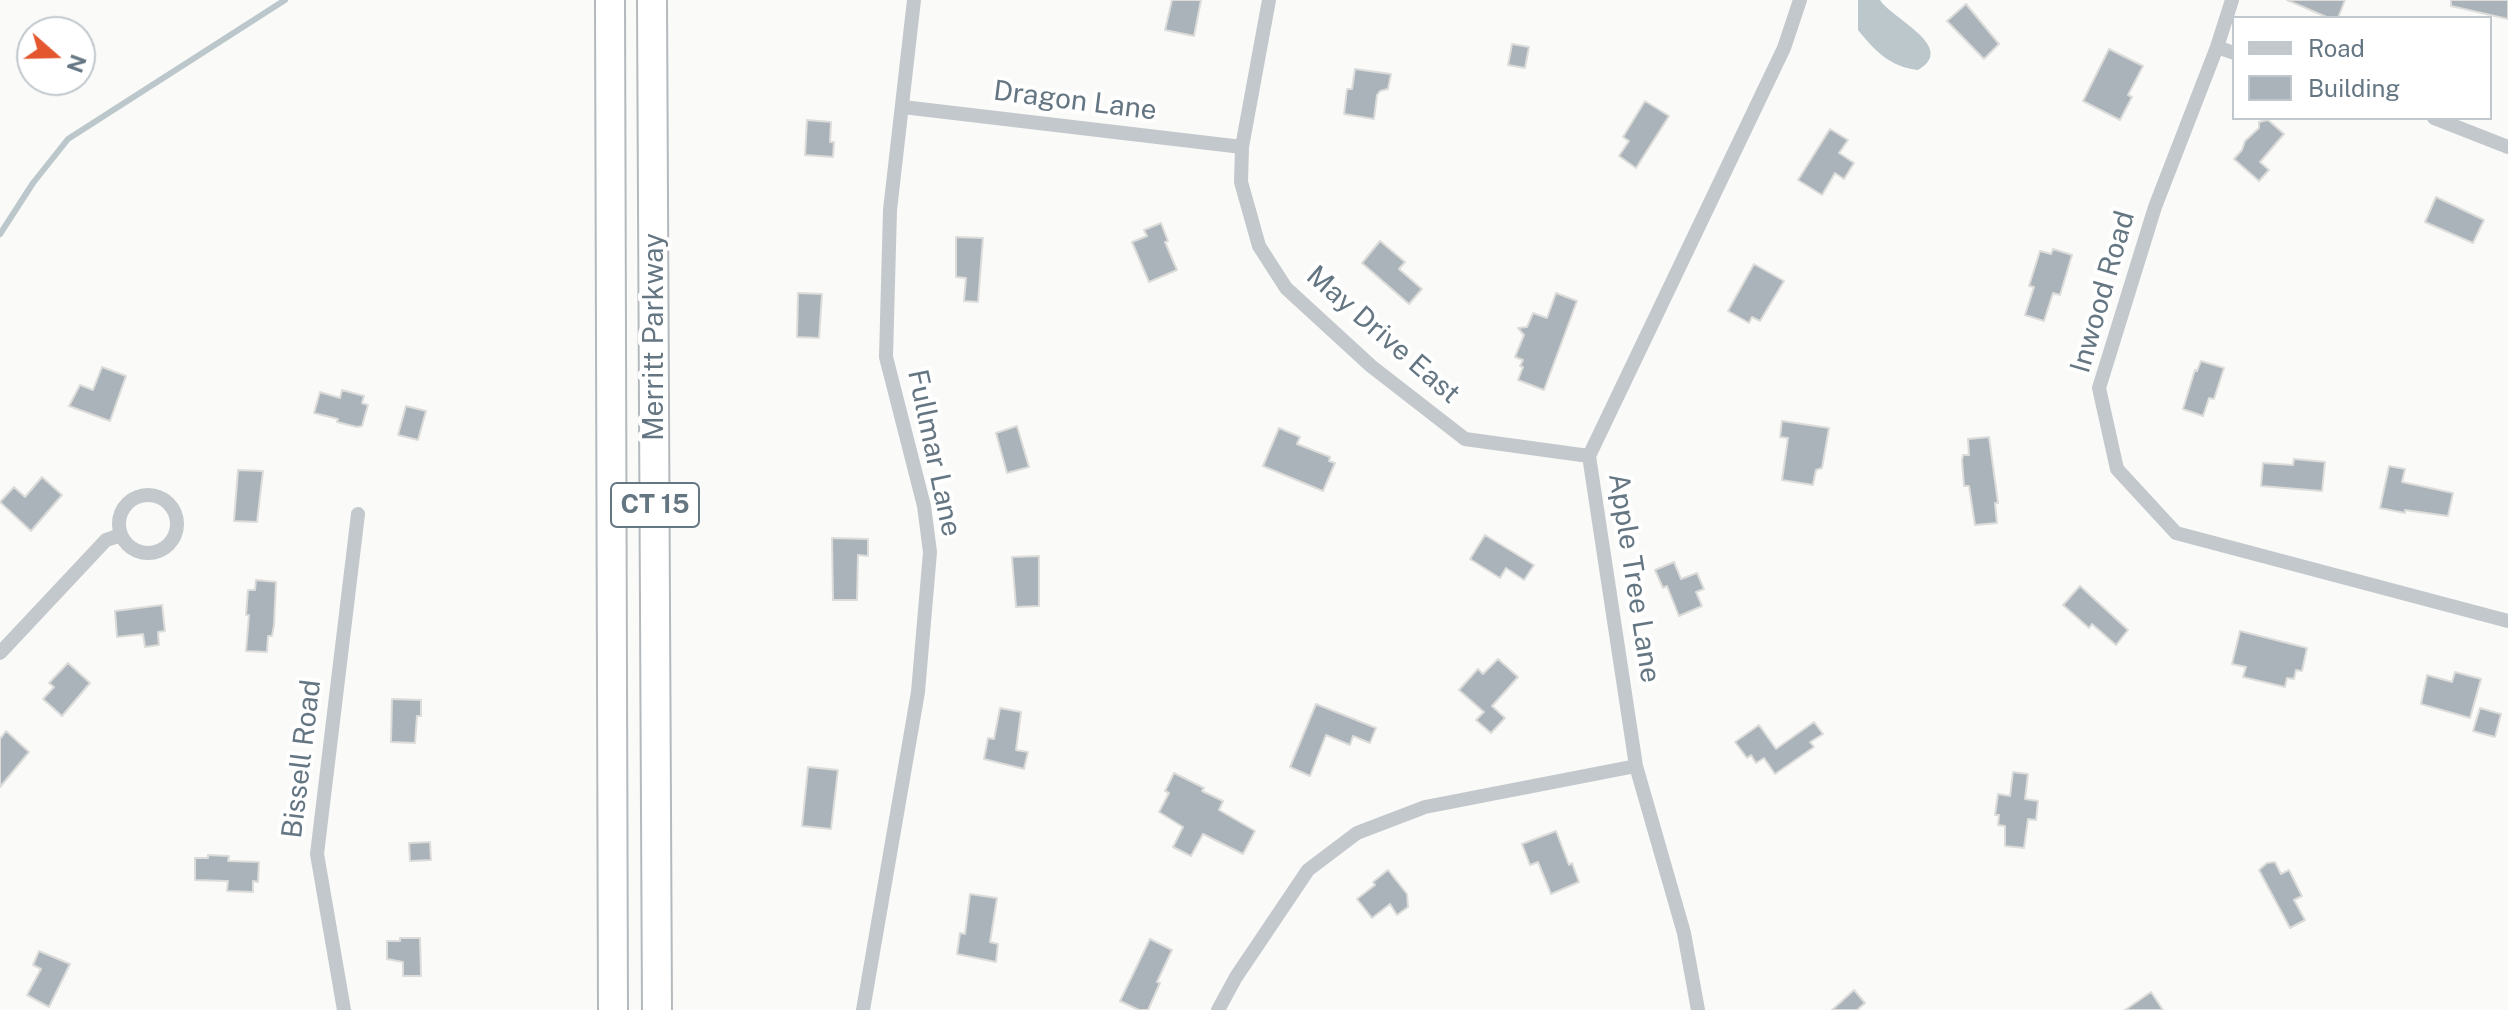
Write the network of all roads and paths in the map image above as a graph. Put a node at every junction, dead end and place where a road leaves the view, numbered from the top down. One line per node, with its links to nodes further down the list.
1 (610, 0): 20 (highway, Merritt Parkway / CT 15)
2 (652, 0): 21 (highway, Merritt Parkway / CT 15)
3 (914, 0): 9 (street, Fullmar Lane)
4 (1269, 0): 11 (street, May Drive East)
5 (1800, 0): 13 (street, Apple Tree Lane)
6 (2232, 0): 7 (street, Inwood Road)
7 (2217, 47): 8 (street); 16 (street, Inwood Road)
8 (2232, 52)
9 (903, 107): 11 (street, Dragon Lane); 22 (street, Fullmar Lane)
10 (2439, 120): 12 (street)
11 (1242, 147): 13 (street, May Drive East)
12 (2508, 147)
13 (1589, 456): 18 (street, Apple Tree Lane)
14 (358, 514): 19 (street, Bissell Road)
15 (121, 535): 15 (street); 17 (street)
16 (2508, 621)
17 (0, 653)
18 (1636, 766): 23 (street); 24 (street, Apple Tree Lane)
19 (344, 1010)
20 (613, 1010)
21 (657, 1010)
22 (863, 1010)
23 (1218, 1010)
24 (1698, 1010)

